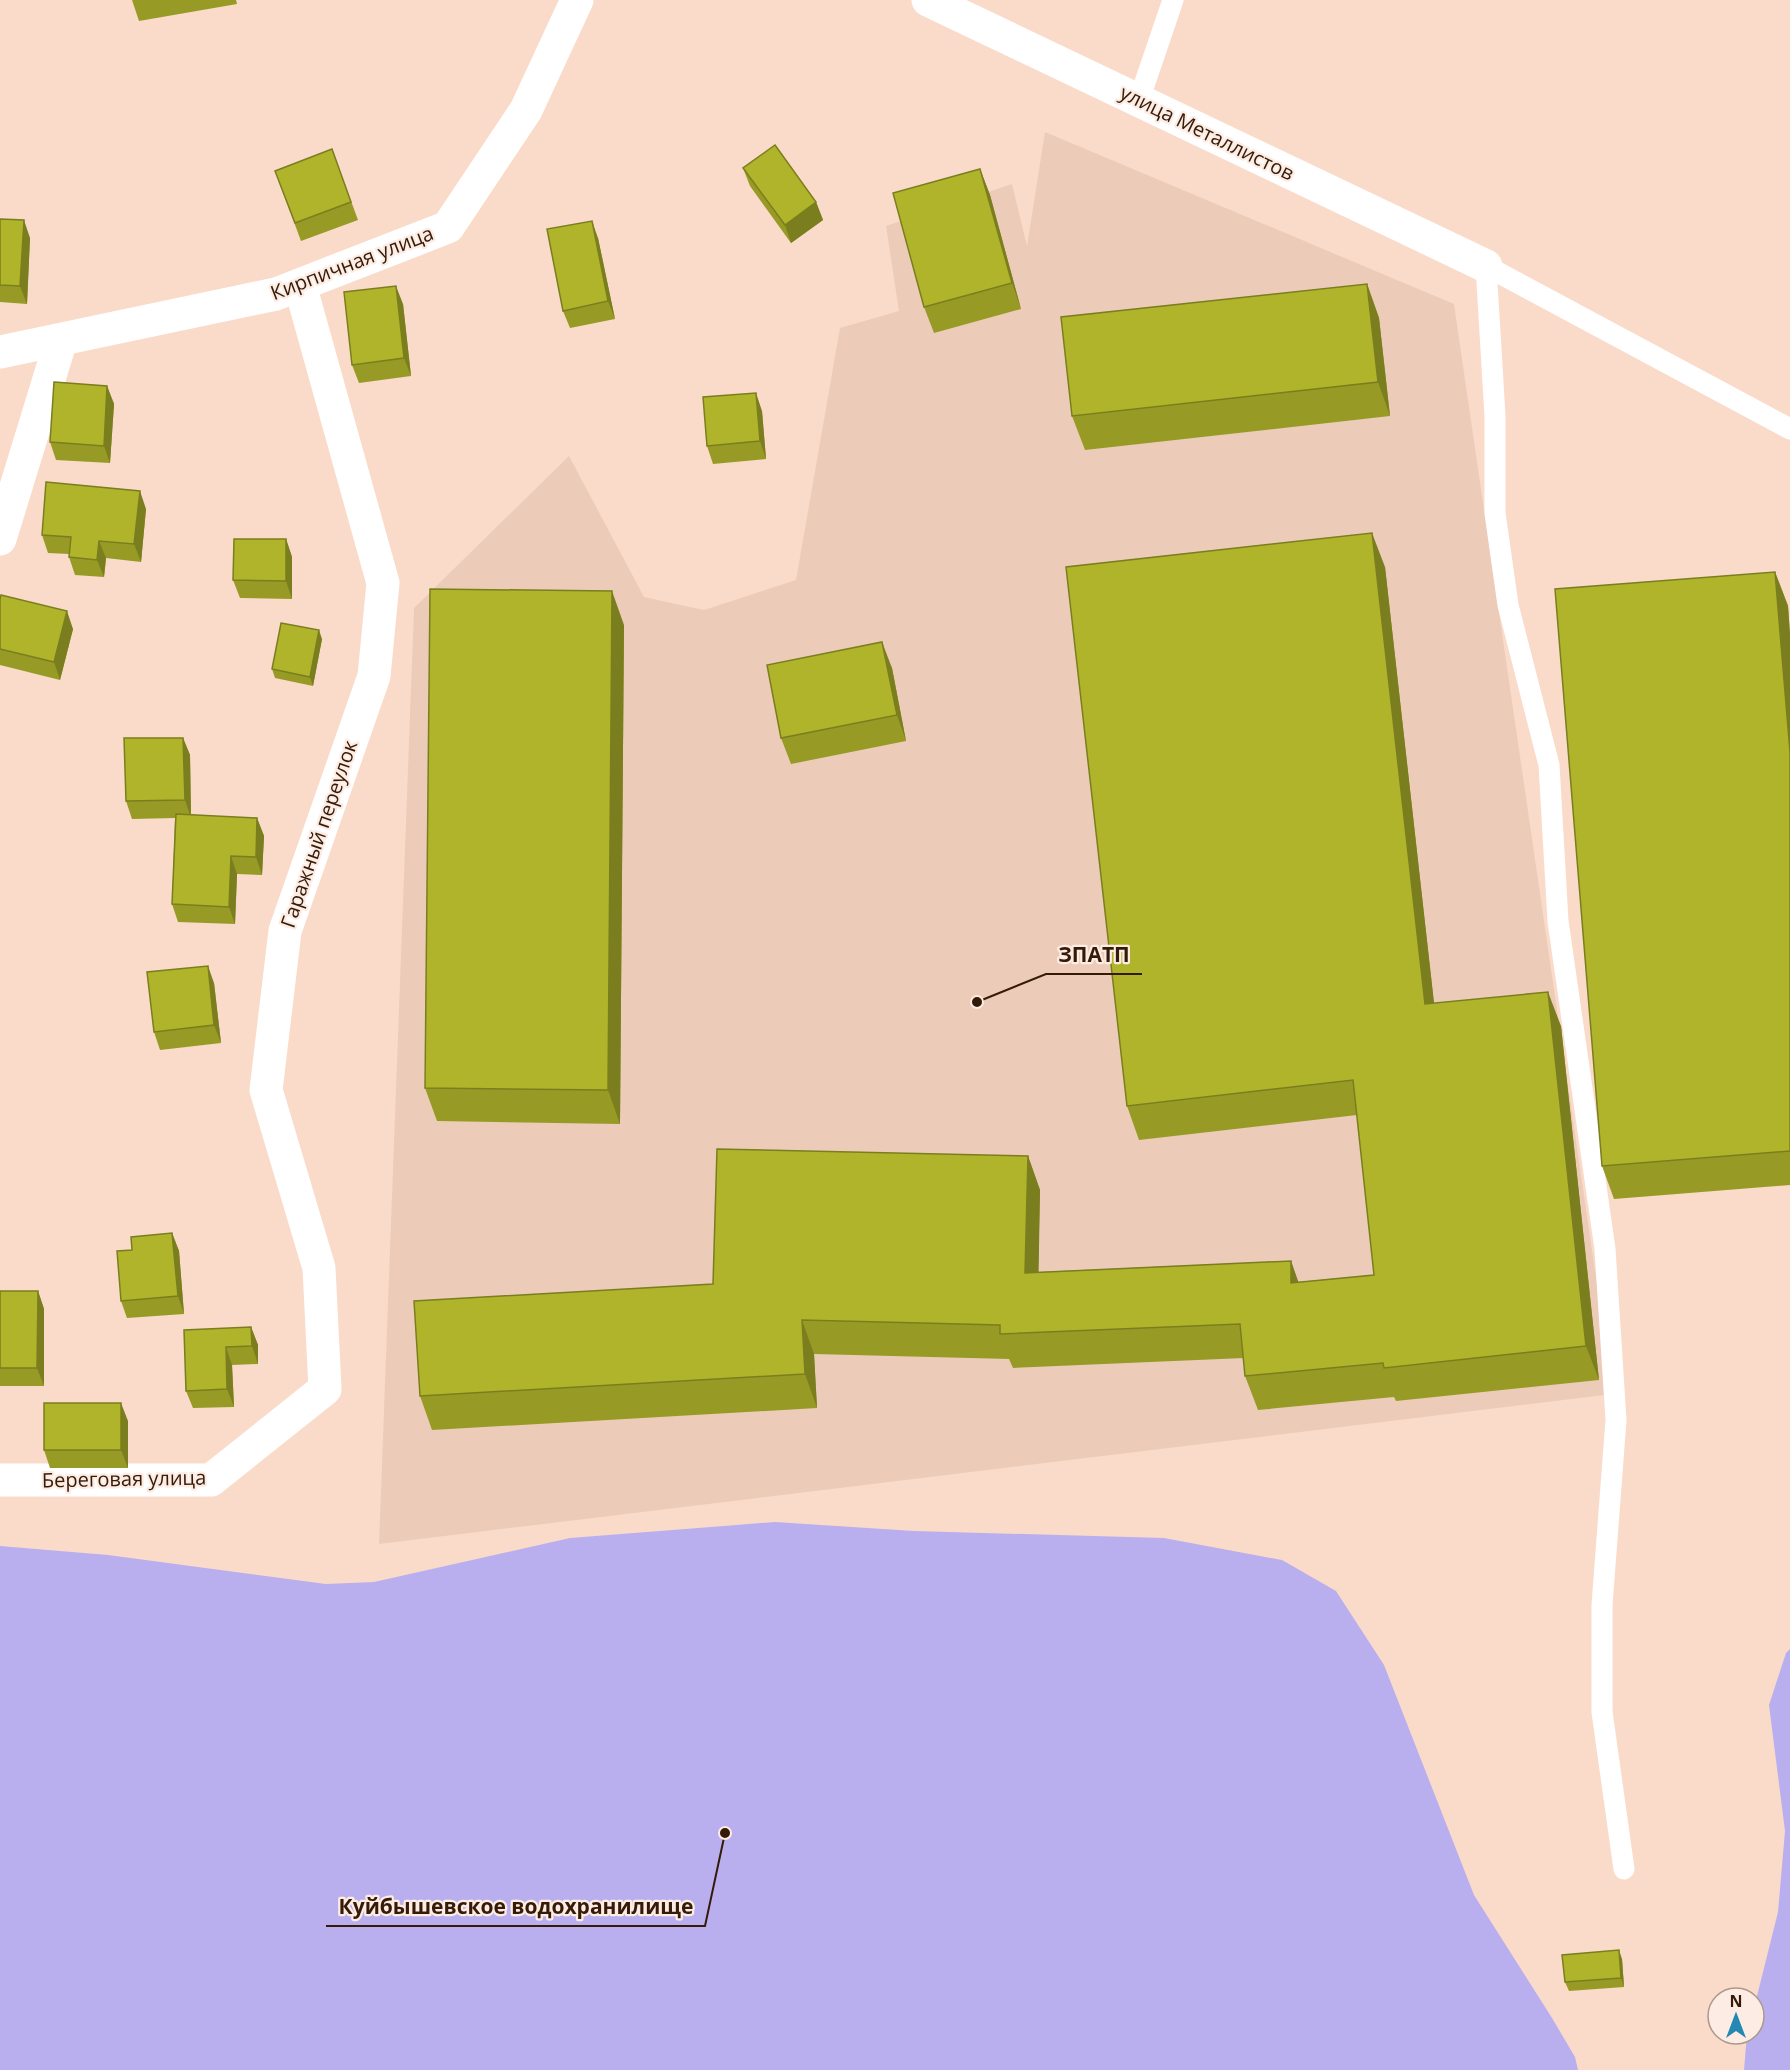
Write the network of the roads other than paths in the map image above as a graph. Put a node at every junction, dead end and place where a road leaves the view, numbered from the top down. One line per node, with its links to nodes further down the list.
1 (577, 0): 6 (street, Кирпичная улица)
2 (928, 0): 4 (street, улица Металлистов)
3 (1173, 0): 4 (lane)
4 (1139, 100): 5 (street, улица Металлистов)
5 (1486, 267): 9 (lane); 13 (lane)
6 (300, 285): 7 (street, Кирпичная улица); 11 (street, Гаражный переулок)
7 (61, 340): 8 (street, Кирпичная улица); 10 (street)
8 (0, 352)
9 (1790, 429)
10 (0, 539)
11 (325, 1389): 12 (street, Береговая улица)
12 (0, 1480)
13 (1624, 1869)

